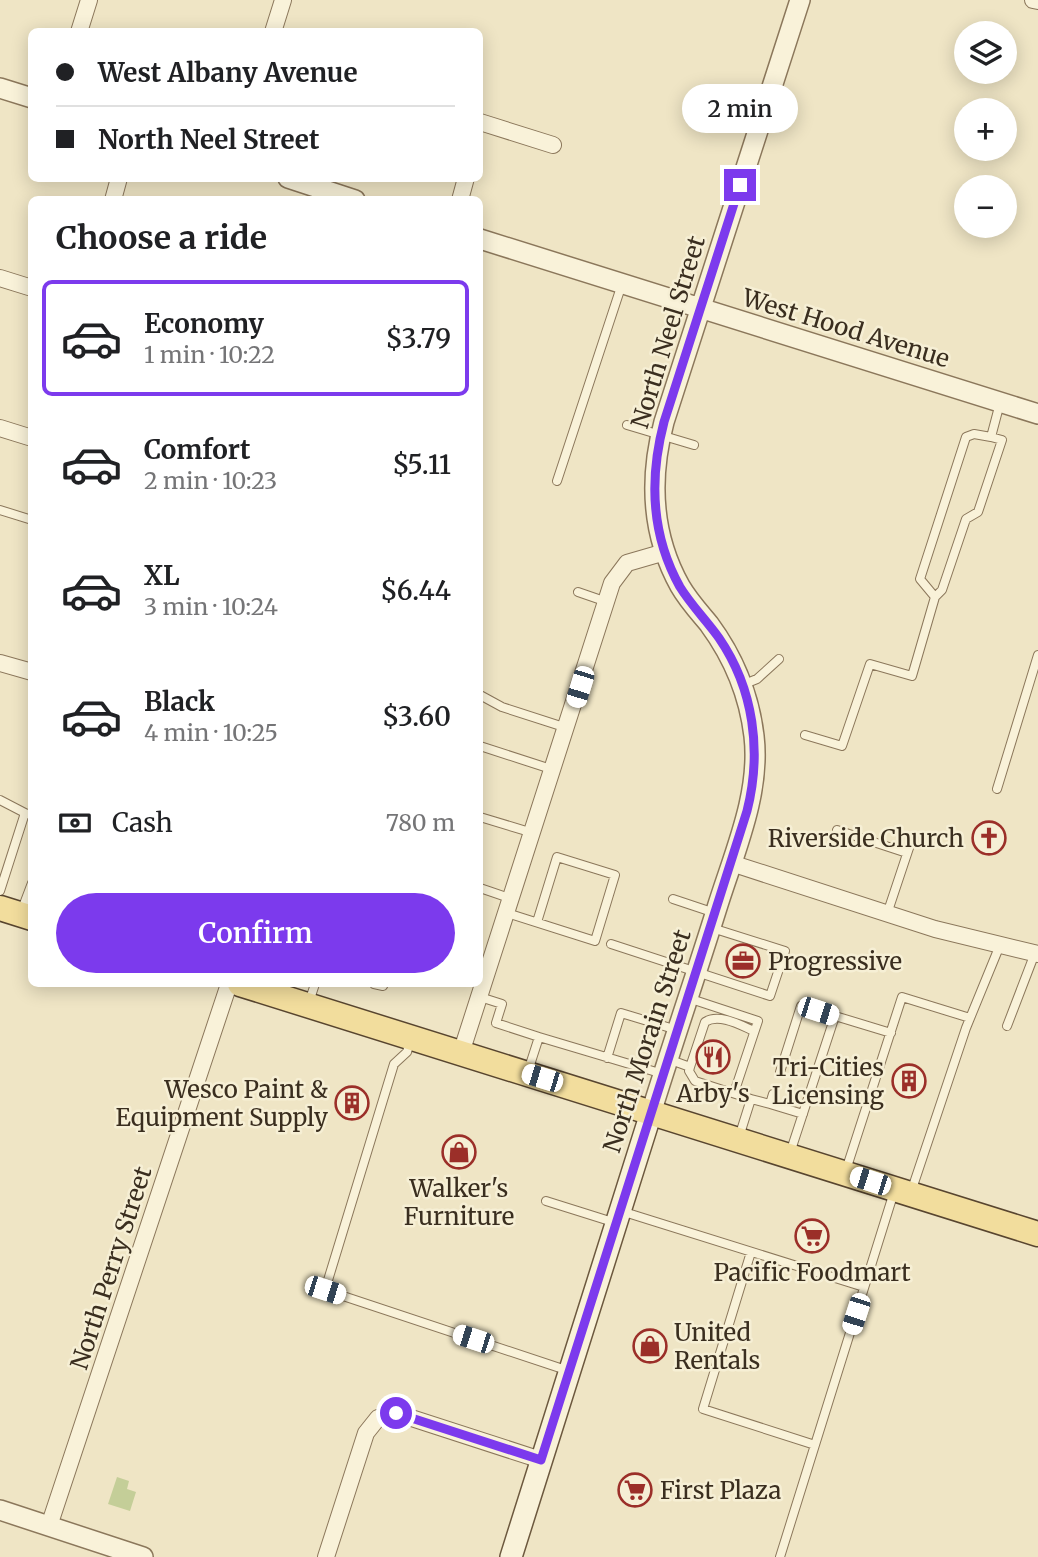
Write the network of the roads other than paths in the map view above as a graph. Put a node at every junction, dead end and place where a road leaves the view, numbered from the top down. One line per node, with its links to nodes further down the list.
1 (89, 0): 4 (street)
2 (283, 0): 5 (street)
3 (800, 0): 16 (street, North Neel Street)
4 (80, 28)
5 (274, 28)
6 (0, 88): 7 (street)
7 (28, 97)
8 (483, 127): 9 (street)
9 (554, 145)
10 (300, 182): 11 (street)
11 (343, 196)
12 (483, 240): 14 (street, West Hood Avenue)
13 (0, 278): 15 (street)
14 (622, 284): 16 (street, West Hood Avenue); 25 (lane)
15 (28, 287)
16 (700, 308): 17 (street, West Hood Avenue); 21 (street, North Neel Street)
17 (1000, 403): 18 (street, West Hood Avenue); 23 (lane)
18 (1038, 414)
19 (627, 425): 21 (lane)
20 (0, 428): 22 (street)
21 (661, 436): 24 (lane); 28 (street, North Neel Street)
22 (28, 437)
23 (991, 437): 30 (lane); 30 (lane)
24 (694, 444)
25 (557, 481)
26 (0, 510): 27 (lane)
27 (28, 519)
28 (665, 551): 31 (street); 36 (street, North Morain Street)
29 (578, 592): 31 (lane)
30 (935, 597): 39 (lane)
31 (607, 601): 38 (street)
32 (1038, 655): 42 (lane)
33 (779, 659): 36 (lane)
34 (0, 663): 35 (street)
35 (28, 671)
36 (742, 685): 50 (street, North Morain Street)
37 (483, 697): 38 (lane)
38 (567, 728): 41 (street)
39 (805, 734)
40 (483, 747): 41 (lane)
41 (554, 769): 47 (street)
42 (997, 789)
43 (0, 800): 44 (lane)
44 (28, 814): 52 (lane)
45 (483, 818): 47 (lane)
46 (837, 830): 49 (lane)
47 (533, 834): 55 (street)
48 (911, 842): 49 (lane)
49 (907, 853): 57 (lane)
50 (731, 863): 57 (street); 58 (street, North Morain Street)
51 (483, 890): 55 (lane)
52 (0, 891)
53 (28, 891): 56 (lane)
54 (673, 899): 58 (lane)
55 (509, 906): 59 (lane); 67 (street)
56 (17, 914)
57 (887, 914): 61 (street)
58 (713, 920): 63 (street, North Morain Street); 63 (lane)
59 (537, 922): 59 (lane)
60 (611, 944): 63 (lane)
61 (1000, 945): 62 (street); 70 (lane)
62 (1036, 953): 71 (lane)
63 (696, 972): 68 (street, North Morain Street)
64 (240, 987): 102 (street, North Perry Street)
65 (262, 987): 66 (main road)
66 (312, 994): 75 (main road)
67 (480, 997): 76 (lane); 77 (street)
68 (688, 998): 72 (street, North Morain Street); 73 (lane)
69 (835, 1017): 74 (lane); 81 (lane); 88 (lane)
70 (970, 1018): 74 (lane); 92 (lane)
71 (1007, 1026)
72 (677, 1030): 78 (lane); 79 (street, North Morain Street)
73 (754, 1031): 80 (lane); 83 (lane)
74 (891, 1033): 91 (lane)
75 (411, 1037): 77 (main road); 98 (lane)
76 (538, 1037): 78 (lane); 82 (lane)
77 (461, 1053): 82 (main road)
78 (607, 1058): 79 (lane)
79 (666, 1067): 80 (lane); 87 (street, North Morain Street)
80 (690, 1067): 83 (lane)
81 (780, 1072)
82 (527, 1074): 87 (main road)
83 (734, 1093): 85 (lane)
84 (773, 1094): 86 (lane)
85 (751, 1099): 86 (lane); 89 (lane)
86 (770, 1104): 88 (lane)
87 (651, 1112): 89 (main road); 94 (main road, North Morain Street)
88 (803, 1114): 90 (lane)
89 (738, 1140): 90 (main road)
90 (789, 1156): 91 (main road)
91 (845, 1174): 92 (main road)
92 (903, 1191): 95 (main road); 97 (lane)
93 (546, 1201): 94 (lane)
94 (619, 1217): 96 (lane); 98 (main road, North Morain Street)
95 (1038, 1234)
96 (751, 1252): 97 (lane); 99 (lane)
97 (864, 1287): 99 (lane)
98 (569, 1371): 100 (main road, North Morain Street)
99 (815, 1445): 106 (lane)
100 (541, 1460): 104 (street); 105 (main road, North Morain Street)
101 (0, 1510): 102 (street)
102 (49, 1526): 103 (street)
103 (143, 1557)
104 (326, 1557)
105 (511, 1557)
106 (780, 1557)

